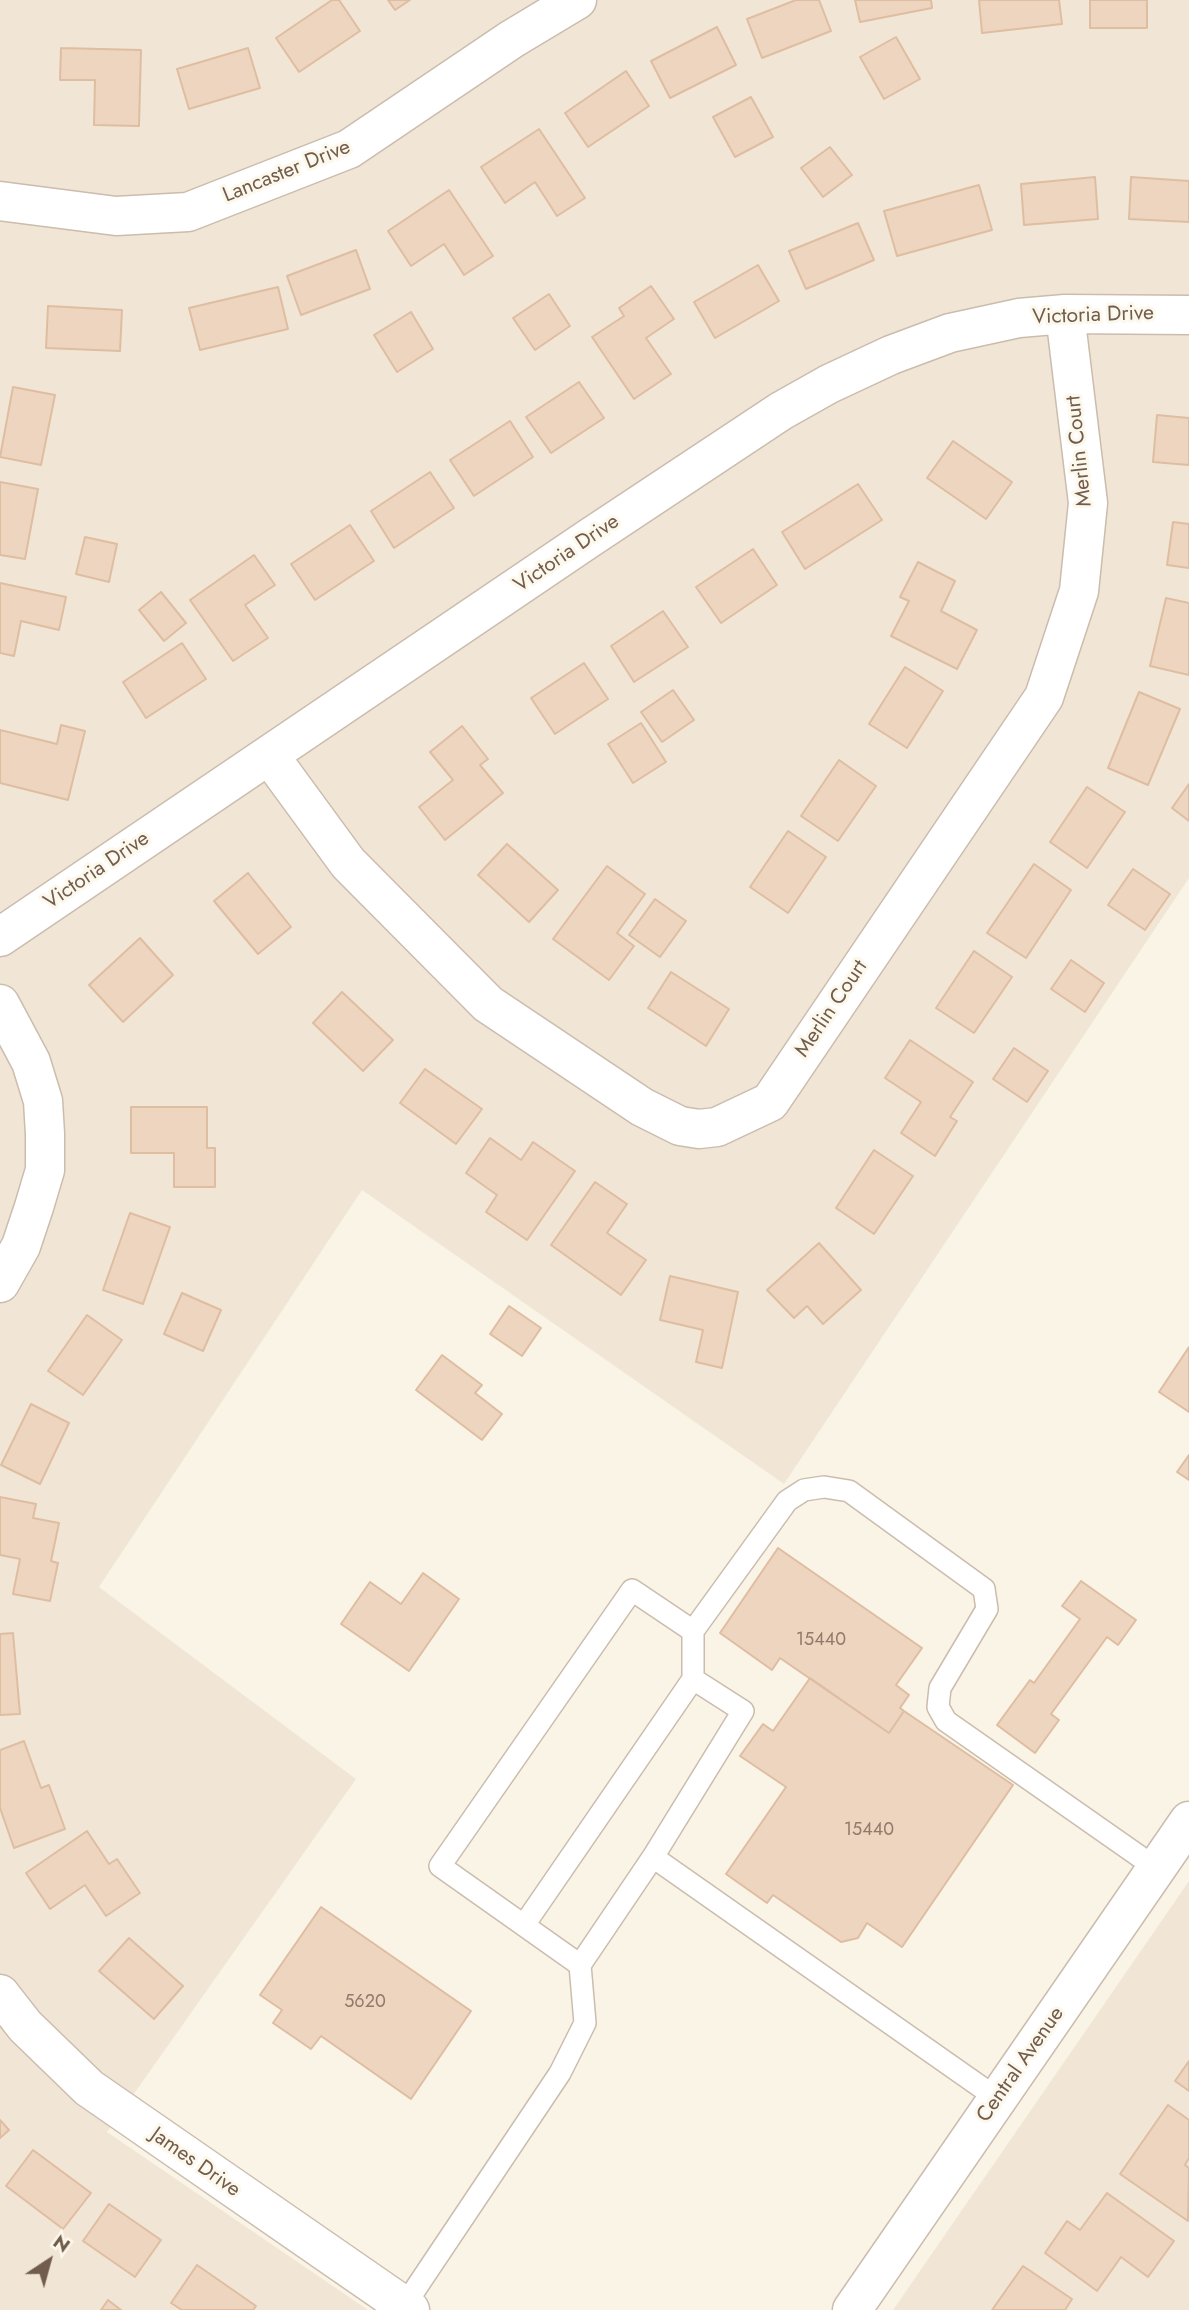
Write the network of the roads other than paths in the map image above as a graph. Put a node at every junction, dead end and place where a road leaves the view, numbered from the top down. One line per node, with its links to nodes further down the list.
1 (577, 0): 2 (street, Lancaster Drive)
2 (0, 201)
3 (1065, 314): 4 (street, Victoria Drive); 5 (street, Victoria Drive); 5 (street, Merlin Court)
4 (1189, 314)
5 (269, 755): 6 (street, Victoria Drive)
6 (0, 937)
7 (0, 1004): 8 (street)
8 (0, 1283)
9 (693, 1631): 10 (lane); 13 (lane); 14 (lane)
10 (693, 1679): 12 (lane); 14 (lane)
11 (1189, 1821): 13 (street, Central Avenue)
12 (653, 1857): 15 (lane); 17 (lane)
13 (1156, 1868): 17 (street, Central Avenue)
14 (524, 1925): 15 (lane)
15 (580, 1965): 18 (lane)
16 (0, 1994): 18 (street, James Drive)
17 (998, 2099): 19 (street, Central Avenue)
18 (407, 2308)
19 (852, 2310)

